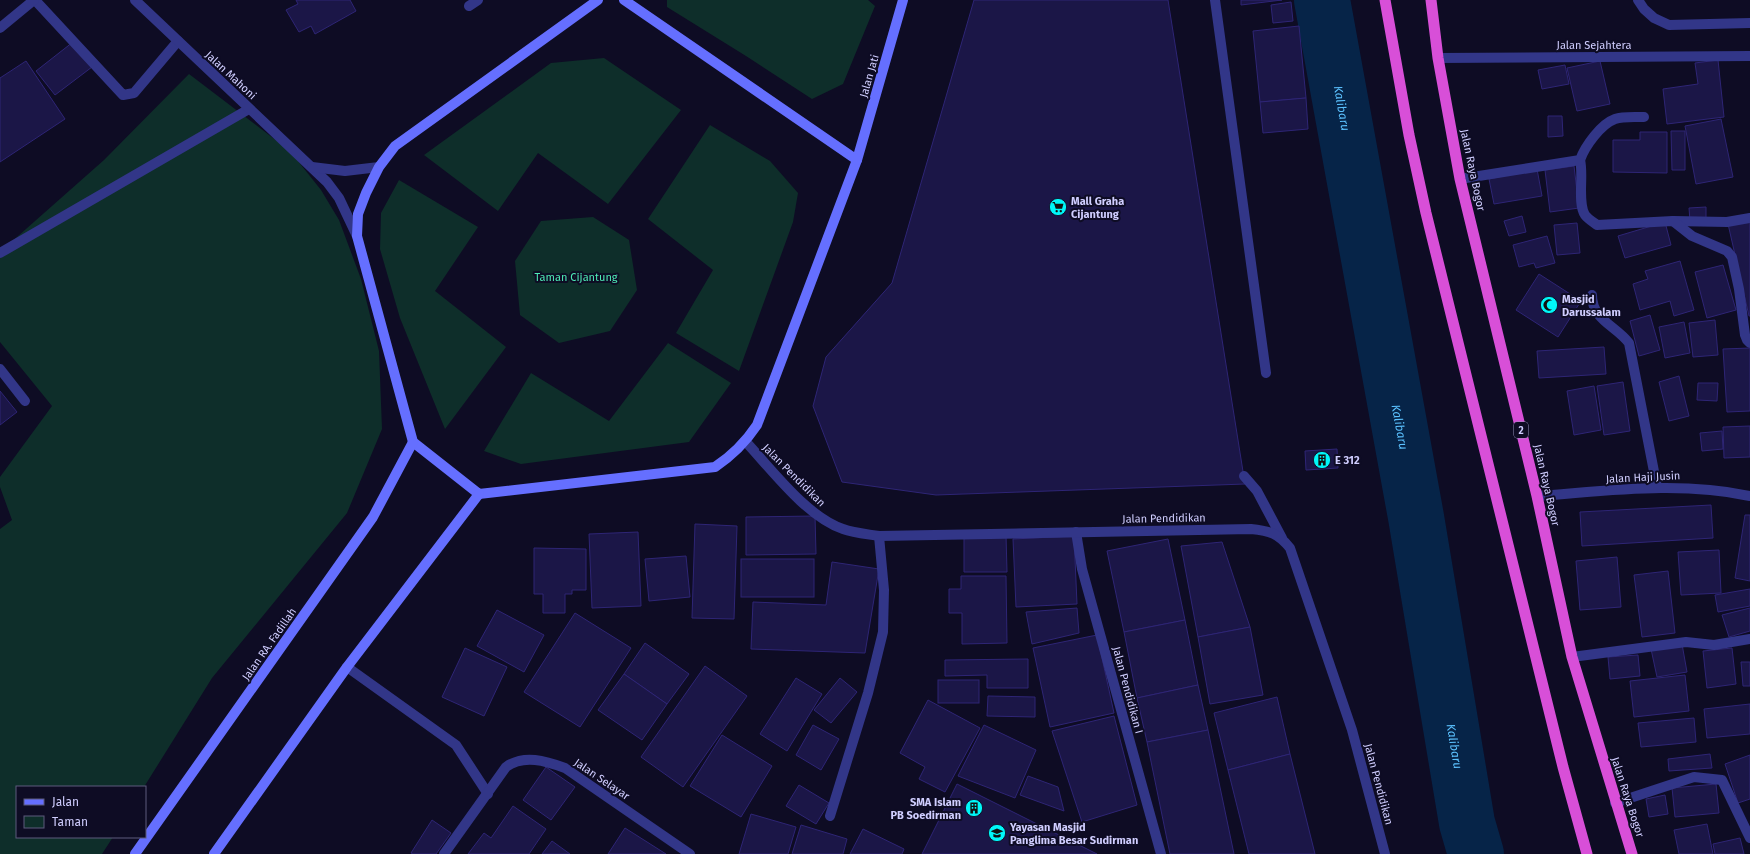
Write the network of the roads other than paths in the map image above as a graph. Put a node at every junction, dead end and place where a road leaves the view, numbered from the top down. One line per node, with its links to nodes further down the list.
1 (35, 0): 11 (street); 12 (street)
2 (134, 0): 12 (street, Jalan Mahoni)
3 (598, 0): 20 (main road)
4 (624, 0): 17 (main road)
5 (903, 0): 17 (main road, Jalan Jati)
6 (1215, 0): 29 (street)
7 (1385, 0): 54 (highway)
8 (1431, 0): 14 (highway, Jalan Raya Bogor / 2)
9 (1638, 0): 10 (street)
10 (1750, 23)
11 (0, 28)
12 (178, 41): 15 (street, Jalan Mahoni)
13 (1750, 56): 14 (street, Jalan Sejahtera)
14 (1438, 58): 21 (highway, Jalan Raya Bogor / 2)
15 (249, 109): 19 (street, Jalan Mahoni); 25 (street)
16 (1644, 117): 18 (street)
17 (857, 160): 32 (main road, Jalan Jati)
18 (1580, 160): 21 (street); 23 (street)
19 (312, 167): 20 (street); 24 (street, Jalan Mahoni)
20 (378, 167): 24 (main road)
21 (1460, 179): 36 (highway, Jalan Raya Bogor / 2)
22 (1750, 218): 23 (street)
23 (1673, 221): 27 (street)
24 (357, 236): 31 (main road)
25 (0, 253)
26 (1592, 295): 34 (street)
27 (1750, 343)
28 (0, 369): 30 (street)
29 (1266, 373)
30 (25, 401)
31 (413, 442): 35 (main road); 49 (main road, Jalan RA. Fadillah)
32 (746, 442): 35 (main road, Jalan Jati); 39 (street, Jalan Pendidikan)
33 (1244, 476): 40 (street)
34 (1657, 487): 36 (street, Jalan Haji Jusin); 37 (street, Jalan Haji Jusin)
35 (480, 494): 43 (main road)
36 (1536, 496): 42 (highway, Jalan Raya Bogor / 2)
37 (1750, 496)
38 (1076, 532): 39 (street, Jalan Pendidikan); 40 (street, Jalan Pendidikan); 52 (street, Jalan Pendidikan I)
39 (879, 536): 46 (street)
40 (1282, 538): 53 (street, Jalan Pendidikan)
41 (1750, 639): 42 (street)
42 (1572, 657): 45 (highway, Jalan Raya Bogor / 2)
43 (347, 667): 44 (street); 50 (main road)
44 (488, 794): 48 (street, Jalan Selayar); 51 (street, Jalan Selayar)
45 (1615, 803): 47 (street); 55 (highway, Jalan Raya Bogor / 2)
46 (830, 816)
47 (1750, 838)
48 (687, 852)
49 (135, 854)
50 (214, 854)
51 (444, 854)
52 (1160, 854)
53 (1385, 854)
54 (1587, 854)
55 (1632, 854)

